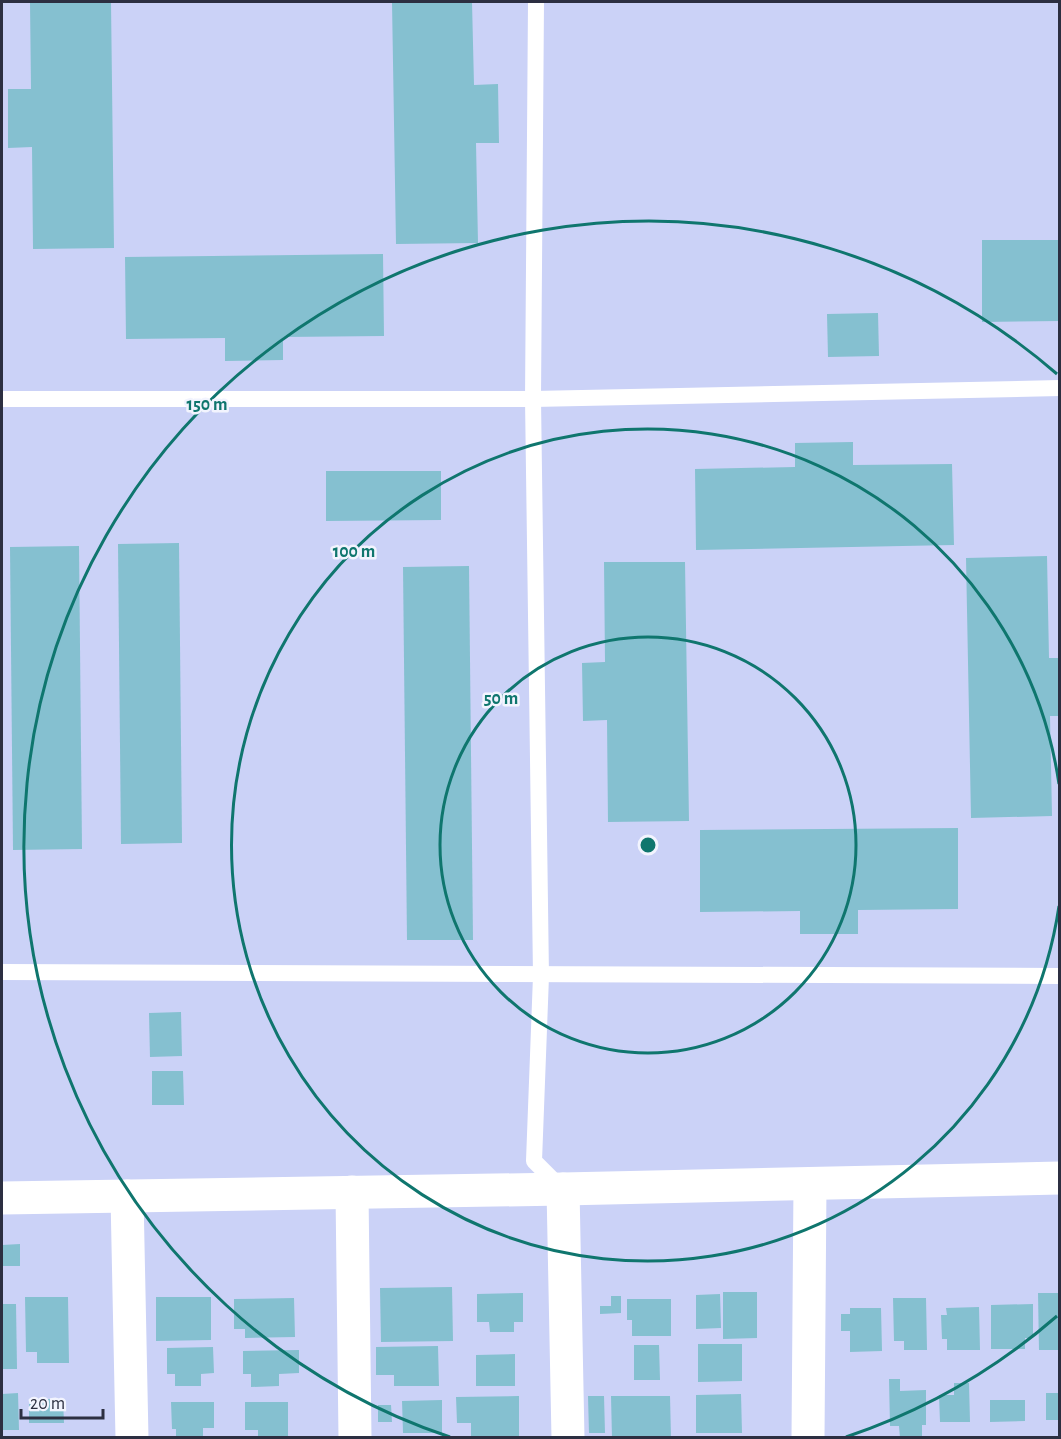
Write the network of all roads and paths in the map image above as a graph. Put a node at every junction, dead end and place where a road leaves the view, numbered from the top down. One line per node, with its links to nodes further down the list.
1 (536, 2): 4 (lane)
2 (1059, 388): 4 (lane)
3 (2, 399): 4 (lane)
4 (533, 399): 6 (lane)
5 (2, 972): 6 (lane)
6 (541, 975): 7 (lane); 10 (lane)
7 (1059, 976)
8 (1059, 1178): 9 (street)
9 (810, 1184): 10 (street); 17 (street)
10 (562, 1189): 11 (street); 16 (street)
11 (352, 1192): 12 (street); 15 (street)
12 (127, 1196): 13 (street); 14 (street)
13 (2, 1198)
14 (132, 1437)
15 (355, 1437)
16 (568, 1437)
17 (808, 1437)

